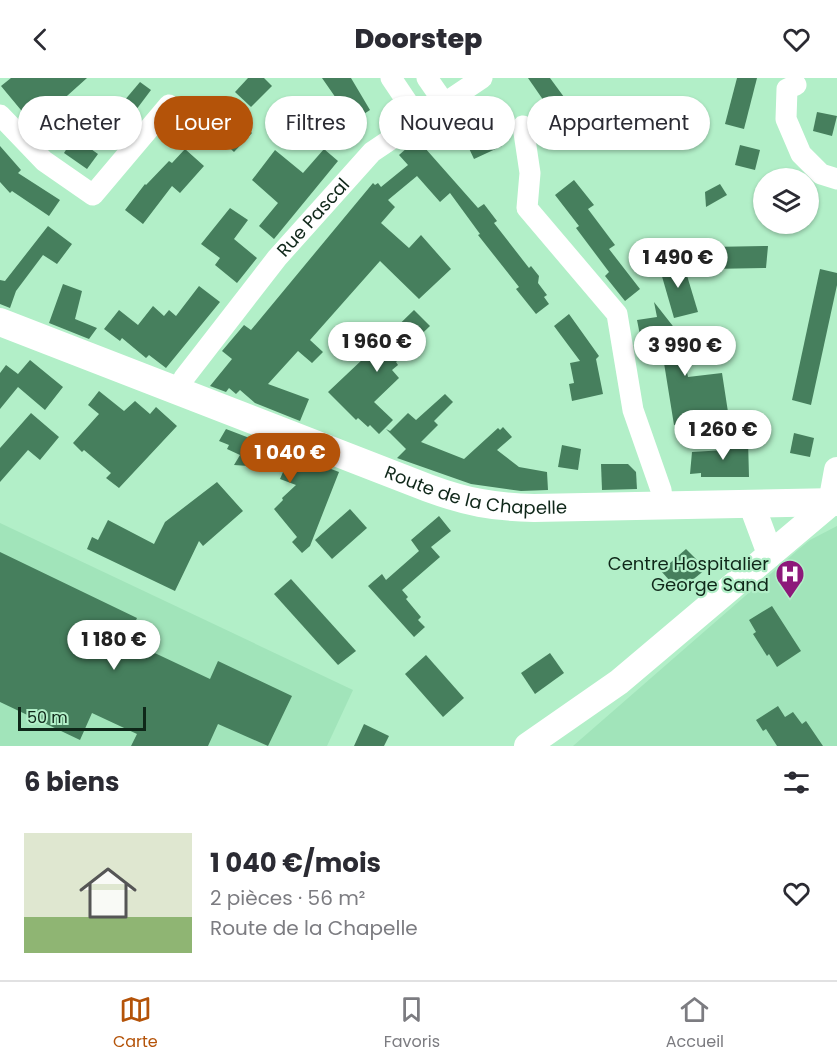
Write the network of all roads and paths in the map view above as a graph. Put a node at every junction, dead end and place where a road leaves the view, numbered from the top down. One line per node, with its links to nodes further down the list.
1 (391, 78): 5 (street)
2 (427, 78): 6 (street)
3 (482, 78): 7 (street, Rue Pascal)
4 (796, 85): 12 (street)
5 (403, 96)
6 (439, 96)
7 (456, 96)
8 (0, 115): 9 (street)
9 (154, 123)
10 (523, 126): 18 (street)
11 (379, 147): 14 (street, Rue Pascal)
12 (837, 179)
13 (0, 322): 14 (main road, Route de la Chapelle)
14 (177, 390): 18 (main road, Route de la Chapelle)
15 (837, 470): 16 (street)
16 (834, 502): 17 (main road, Route de la Chapelle); 19 (street)
17 (752, 503): 18 (main road, Route de la Chapelle); 19 (street)
18 (663, 504)
19 (770, 554): 20 (street)
20 (527, 746)

